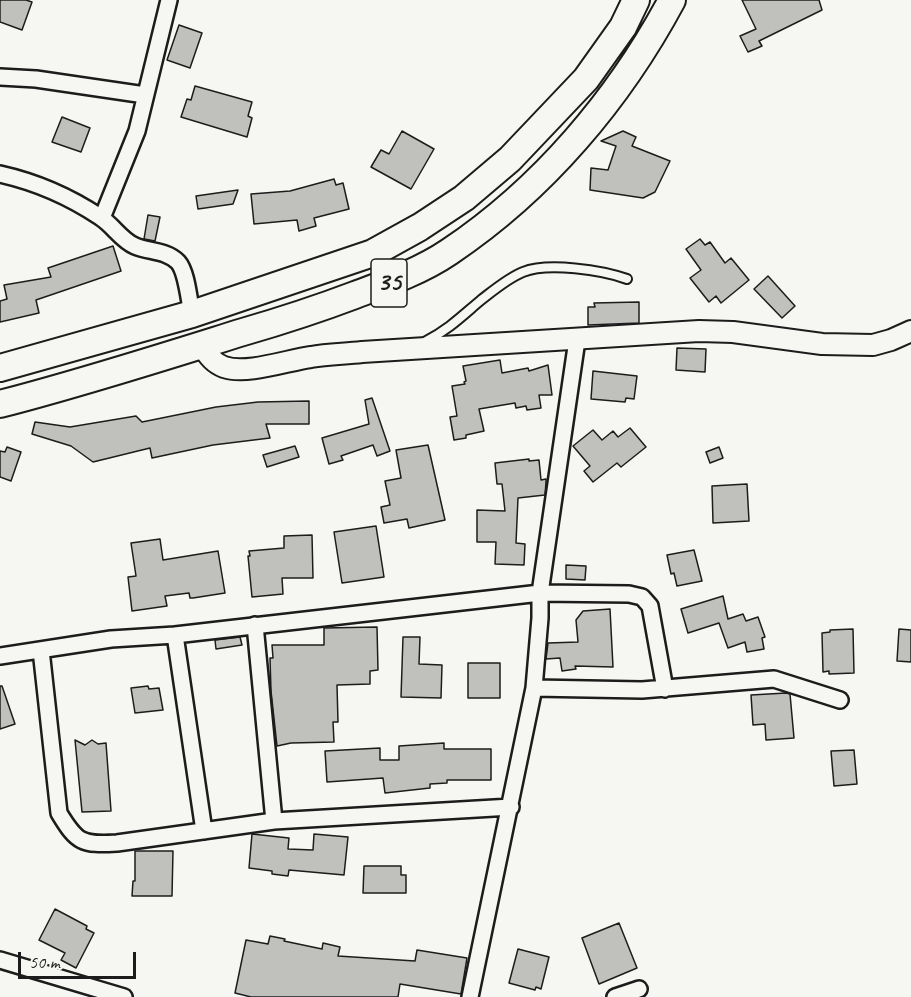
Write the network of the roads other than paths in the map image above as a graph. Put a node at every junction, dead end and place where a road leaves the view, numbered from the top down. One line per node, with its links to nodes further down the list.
1 (168, 0): 5 (street)
2 (636, 0): 9 (highway, 35)
3 (672, 0): 12 (highway, 35)
4 (0, 77): 5 (street)
5 (145, 94): 7 (street)
6 (0, 174): 7 (street)
7 (102, 218): 9 (street)
8 (627, 279): 13 (lane)
9 (192, 314): 14 (highway, 35)
10 (911, 331): 11 (street)
11 (577, 340): 13 (street); 16 (street)
12 (202, 345): 13 (street); 15 (highway, 35)
13 (409, 350)
14 (0, 368)
15 (0, 404)
16 (540, 592): 17 (street); 21 (street); 22 (street)
17 (255, 625): 18 (street); 25 (street)
18 (175, 634): 19 (street); 26 (street)
19 (41, 650): 20 (street); 26 (street)
20 (0, 656)
21 (534, 688): 22 (street); 24 (street)
22 (665, 689): 23 (street)
23 (840, 700)
24 (511, 807): 25 (street); 30 (street)
25 (274, 821): 26 (street)
26 (204, 831)
27 (0, 960): 29 (street)
28 (639, 989): 31 (street)
29 (120, 997)
30 (471, 997)
31 (615, 997)

